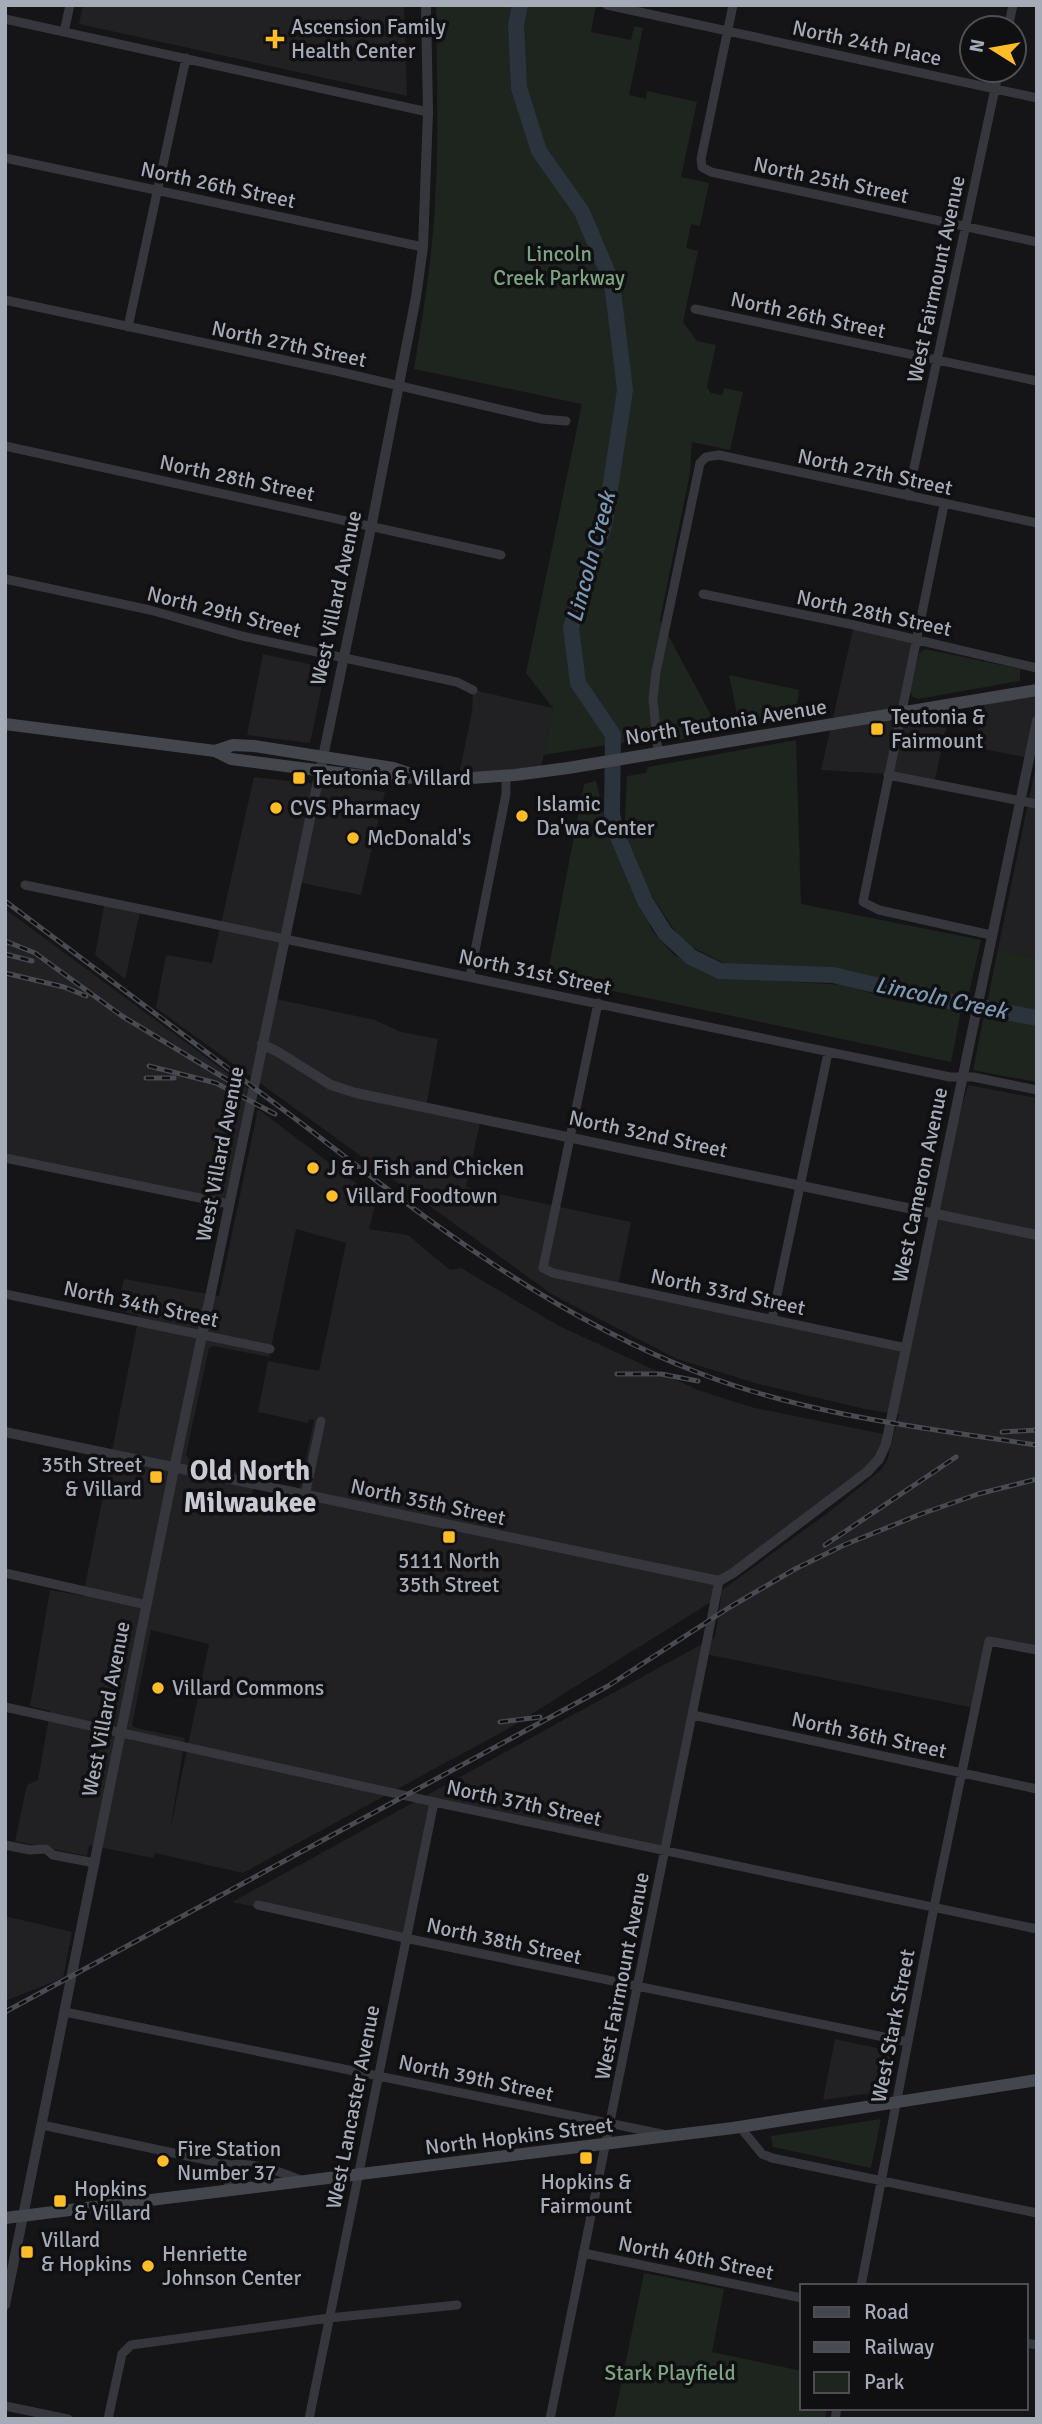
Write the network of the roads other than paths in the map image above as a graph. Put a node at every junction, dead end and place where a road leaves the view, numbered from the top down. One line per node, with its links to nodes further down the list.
1 (70, 5): 7 (street)
2 (426, 5): 12 (street, West Villard Avenue)
3 (607, 5): 6 (street, North 24th Place)
4 (733, 5): 6 (street)
5 (5, 19): 7 (street)
6 (727, 30): 10 (street, North 24th Place); 15 (street, North 25th Street)
7 (64, 32): 8 (street)
8 (186, 58): 12 (street); 14 (street)
9 (996, 84): 10 (street, West Fairmount Avenue)
10 (995, 88): 11 (street, North 24th Place); 15 (street, West Fairmount Avenue)
11 (1037, 98)
12 (428, 112): 17 (street, West Villard Avenue)
13 (5, 158): 14 (street, North 26th Street)
14 (157, 190): 17 (street, North 26th Street); 20 (street)
15 (964, 226): 16 (street, North 25th Street); 21 (street, West Fairmount Avenue)
16 (1037, 242)
17 (423, 247): 23 (street, West Villard Avenue)
18 (5, 300): 20 (street, North 27th Street)
19 (695, 309): 21 (street, North 26th Street)
20 (128, 327): 23 (street, North 27th Street)
21 (936, 360): 22 (street, North 26th Street); 26 (street, West Fairmount Avenue)
22 (1037, 381)
23 (399, 387): 24 (street, North 27th Street); 29 (street, West Villard Avenue)
24 (566, 421)
25 (5, 446): 29 (street, North 28th Street)
26 (908, 496): 27 (street, North 27th Street); 42 (street, North 27th Street)
27 (944, 505): 28 (street, North 27th Street); 33 (street)
28 (1037, 523)
29 (371, 527): 30 (street, North 28th Street); 34 (street, West Villard Avenue)
30 (501, 555)
31 (5, 579): 34 (street, North 29th Street)
32 (703, 594): 33 (street, North 28th Street)
33 (916, 639): 35 (street, North 28th Street); 38 (street)
34 (343, 659): 36 (street, North 29th Street); 43 (street, West Villard Avenue)
35 (1037, 668)
36 (473, 690)
37 (1037, 690): 38 (main road, North Teutonia Avenue)
38 (902, 714): 42 (main road, North Teutonia Avenue); 45 (street)
39 (1037, 721): 48 (street, West Cameron Avenue)
40 (5, 724): 41 (main road, North Teutonia Avenue)
41 (215, 751): 43 (main road, North Teutonia Avenue); 44 (main road, North Teutonia Avenue)
42 (654, 753): 46 (main road, North Teutonia Avenue)
43 (323, 756): 44 (street, West Villard Avenue); 47 (main road, North Teutonia Avenue)
44 (320, 772): 47 (main road, North Teutonia Avenue); 52 (street, West Villard Avenue)
45 (888, 775): 48 (street); 51 (street)
46 (506, 776): 47 (main road, North Teutonia Avenue); 53 (street)
47 (421, 777)
48 (1020, 801): 49 (street); 51 (street, West Cameron Avenue)
49 (1037, 804)
50 (25, 885): 52 (street, North 31st Street)
51 (991, 935): 57 (street, West Cameron Avenue)
52 (284, 938): 53 (street, North 31st Street); 55 (street, West Villard Avenue)
53 (470, 976): 54 (street, North 31st Street)
54 (598, 1003): 56 (street, North 31st Street); 59 (street)
55 (262, 1044): 59 (street, North 32nd Street); 62 (street, West Villard Avenue)
56 (828, 1053): 57 (street, North 31st Street); 61 (street)
57 (962, 1078): 58 (street, North 31st Street); 63 (street, West Cameron Avenue)
58 (1037, 1090)
59 (569, 1136): 61 (street, North 32nd Street); 66 (street, North 33rd Street)
60 (5, 1158): 62 (street)
61 (800, 1185): 63 (street, North 32nd Street); 66 (street)
62 (229, 1204): 67 (street, West Villard Avenue)
63 (933, 1213): 64 (street, North 32nd Street); 68 (street, West Cameron Avenue)
64 (1037, 1235)
65 (5, 1294): 67 (street, North 34th Street)
66 (772, 1319): 68 (street, North 33rd Street)
67 (203, 1335): 69 (street, North 34th Street); 72 (street, West Villard Avenue)
68 (906, 1348): 75 (street, West Cameron Avenue)
69 (270, 1349)
70 (320, 1421): 73 (street)
71 (5, 1432): 72 (street, North 35th Street)
72 (174, 1469): 73 (street, North 35th Street); 76 (street, West Villard Avenue)
73 (305, 1496): 75 (street, North 35th Street)
74 (5, 1573): 76 (street)
75 (719, 1581): 79 (street, West Fairmount Avenue)
76 (147, 1605): 80 (street, West Villard Avenue)
77 (1037, 1650): 81 (street, West Stark Street)
78 (5, 1707): 80 (street, North 37th Street)
79 (693, 1715): 81 (street, North 36th Street); 85 (street, West Fairmount Avenue)
80 (121, 1733): 83 (street, North 37th Street); 86 (street, West Villard Avenue)
81 (962, 1773): 82 (street, North 36th Street); 88 (street, West Stark Street)
82 (1037, 1788)
83 (434, 1802): 85 (street, North 37th Street); 90 (street, West Lancaster Avenue)
84 (5, 1845): 86 (street)
85 (665, 1851): 88 (street, North 37th Street); 91 (street, West Fairmount Avenue)
86 (94, 1863): 92 (street, West Villard Avenue)
87 (258, 1905): 90 (street, North 38th Street)
88 (934, 1907): 89 (street, North 37th Street); 93 (street, West Stark Street)
89 (1037, 1929)
90 (405, 1938): 91 (street, North 38th Street); 94 (street, West Lancaster Avenue)
91 (638, 1986): 93 (street, North 38th Street); 97 (street, West Fairmount Avenue)
92 (65, 2012): 94 (street, North 39th Street); 98 (street, West Villard Avenue)
93 (908, 2042): 96 (street, West Stark Street)
94 (378, 2076): 97 (street, North 39th Street); 103 (street, West Lancaster Avenue)
95 (1037, 2080): 96 (main road, North Hopkins Street)
96 (897, 2102): 99 (main road, North Hopkins Street); 104 (street, West Stark Street)
97 (610, 2124): 100 (street, North 39th Street); 101 (street, West Fairmount Avenue)
98 (42, 2125): 102 (street); 108 (street, West Villard Avenue)
99 (740, 2127): 100 (main road, North Hopkins Street); 104 (street)
100 (674, 2136): 101 (main road, North Hopkins Street)
101 (606, 2144): 103 (main road, North Hopkins Street); 110 (street, West Fairmount Avenue)
102 (230, 2165): 105 (street); 106 (street)
103 (358, 2175): 105 (main road, North Hopkins Street); 115 (street, West Lancaster Avenue)
104 (881, 2180): 107 (street); 111 (street, West Stark Street)
105 (304, 2181): 106 (main road, North Hopkins Street)
106 (228, 2191): 108 (main road, North Hopkins Street)
107 (1037, 2213)
108 (24, 2216): 109 (main road, North Hopkins Street); 113 (street, West Villard Avenue)
109 (5, 2218)
110 (583, 2253): 112 (street, North 40th Street); 120 (street, West Fairmount Avenue)
111 (861, 2284)
112 (800, 2298)
113 (5, 2305)
114 (457, 2305): 115 (street)
115 (328, 2318): 118 (street); 119 (street, West Lancaster Avenue)
116 (5, 2406): 117 (street)
117 (68, 2419)
118 (108, 2419)
119 (309, 2419)
120 (550, 2419)

